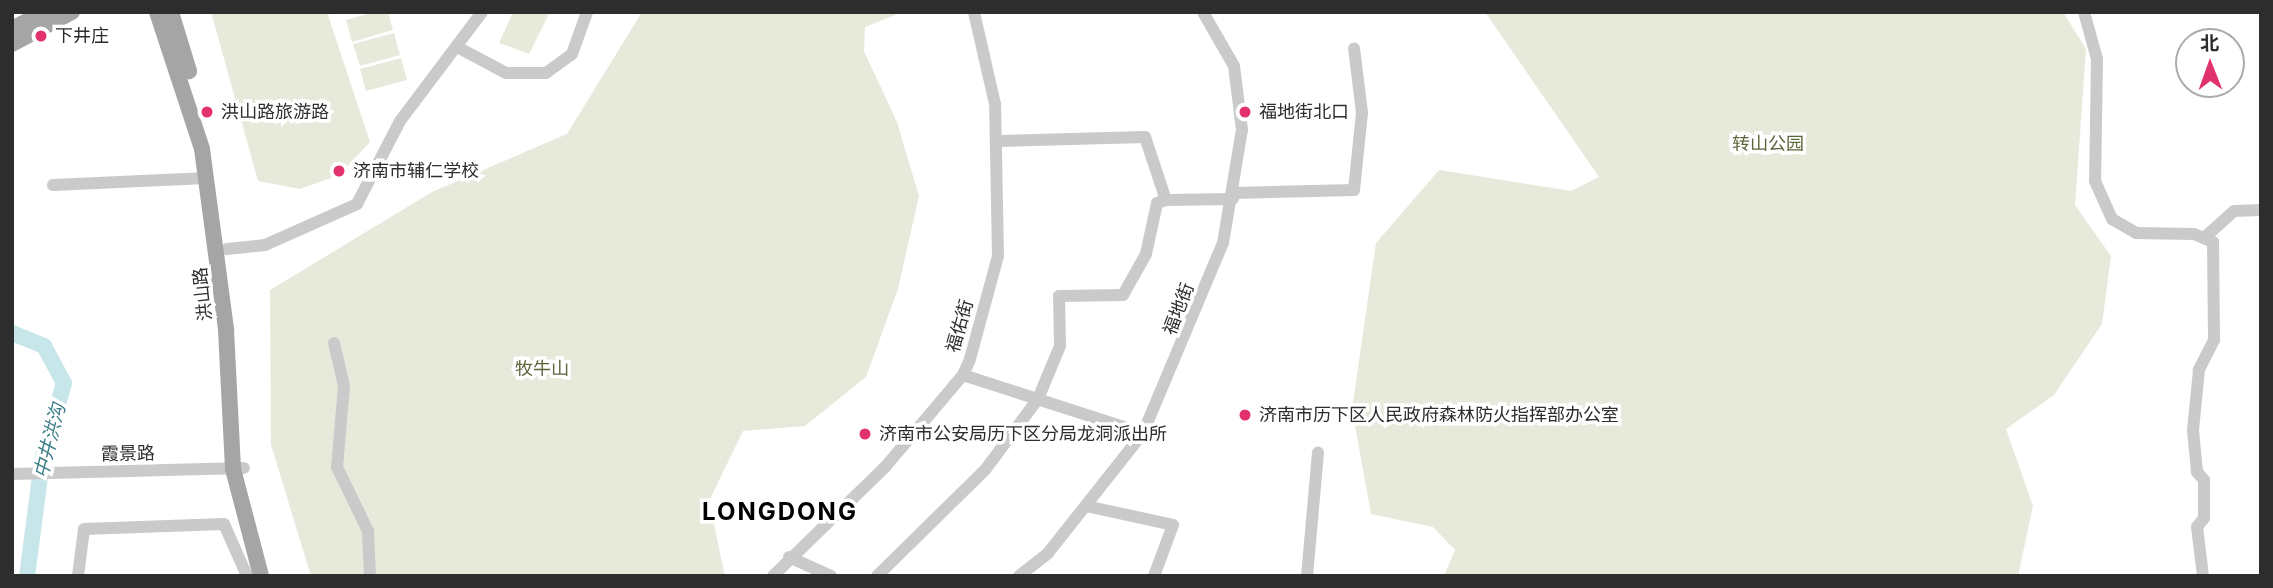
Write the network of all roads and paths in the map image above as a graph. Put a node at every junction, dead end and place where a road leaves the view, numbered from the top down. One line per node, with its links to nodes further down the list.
1 (44, 12): 10 (main road)
2 (72, 12): 11 (main road)
3 (157, 12): 15 (main road, 洪山路)
4 (171, 12): 21 (main road, 洪山路)
5 (482, 12): 12 (street)
6 (587, 12): 12 (street)
7 (974, 12): 14 (street, 福佑街)
8 (1203, 12): 17 (street, 福地街)
9 (2084, 12): 20 (street)
10 (12, 29)
11 (12, 44)
12 (459, 48): 21 (street)
13 (1354, 48): 17 (street)
14 (999, 141): 18 (street); 23 (street, 福佑街)
15 (207, 178): 16 (street); 27 (main road, 洪山路)
16 (53, 185)
17 (1233, 196): 18 (street); 25 (street, 福地街)
18 (1166, 200): 24 (street)
19 (2261, 210): 20 (street)
20 (2204, 238): 42 (street)
21 (227, 249): 27 (main road, 洪山路)
22 (334, 343): 35 (street)
23 (963, 375): 24 (street); 30 (street, 福佑街)
24 (1038, 399): 25 (street); 38 (street)
25 (1143, 433): 29 (street, 福地街)
26 (1318, 452): 41 (street)
27 (238, 469): 28 (street, 霞景路); 33 (main road, 洪山路); 34 (main road, 洪山路)
28 (13, 474)
29 (1086, 506): 39 (street, 福地街); 40 (street)
30 (789, 557): 36 (street, 福佑街); 37 (street)
31 (78, 576): 32 (street)
32 (247, 576)
33 (261, 576)
34 (271, 576)
35 (370, 576)
36 (773, 576)
37 (831, 576)
38 (877, 576)
39 (1019, 576)
40 (1154, 576)
41 (1307, 576)
42 (2203, 576)

